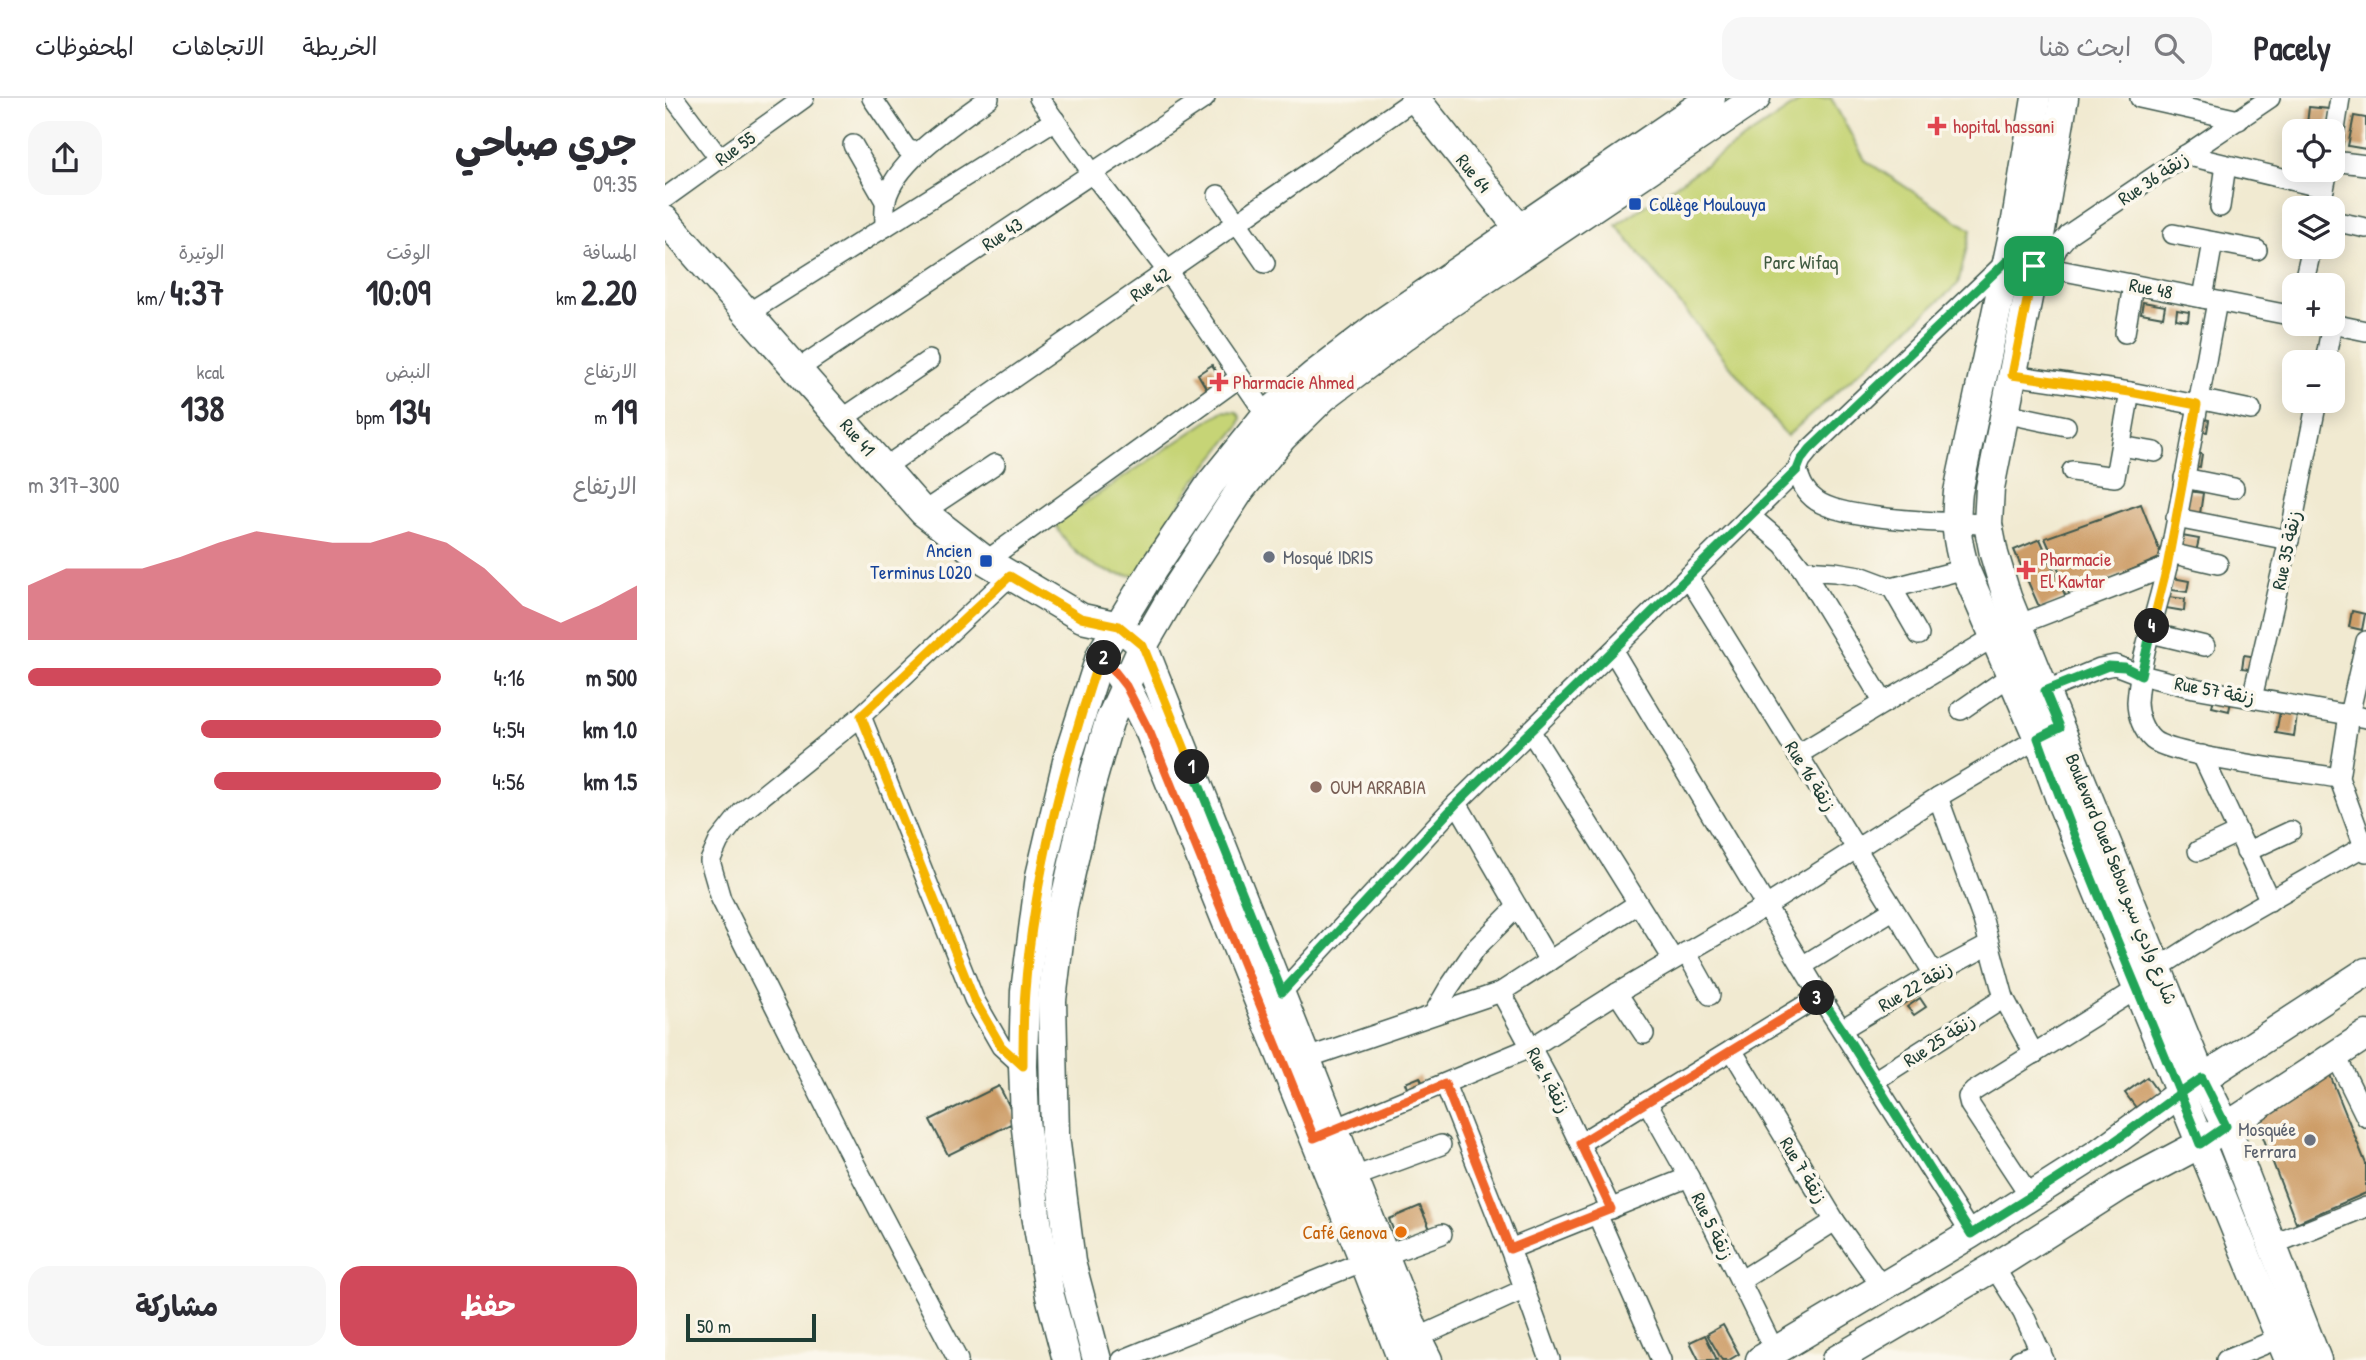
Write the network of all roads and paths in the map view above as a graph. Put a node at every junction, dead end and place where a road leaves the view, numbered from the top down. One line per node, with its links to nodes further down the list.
1 (674, 98): 21 (street)
2 (804, 98): 21 (street, Rue 55)
3 (872, 98): 19 (street)
4 (989, 98): 19 (street)
5 (1039, 98): 16 (street)
6 (1205, 98): 26 (street, Rue 43)
7 (1711, 98): 37 (street)
8 (1756, 98): 37 (street)
9 (2036, 98): 41 (street, Boulevard Oued Sebou شارع وادي سبو)
10 (2064, 98): 41 (street, Boulevard Oued Sebou شارع وادي سبو)
11 (2140, 98): 17 (street)
12 (2270, 98): 17 (street, Rue 36 زنقة)
13 (2340, 98): 15 (street)
14 (1415, 99): 32 (street, Rue 42); 37 (street, Rue 64)
15 (2337, 119)
16 (1055, 120): 26 (street); 34 (street)
17 (2239, 120): 20 (street, Rue 36 زنقة)
18 (853, 145): 29 (street)
19 (918, 151): 29 (street)
20 (2186, 155): 23 (street); 41 (street, Rue 36 زنقة)
21 (720, 159): 28 (street, Rue 55)
22 (2345, 162): 24 (street)
23 (2226, 165): 25 (street); 30 (street)
24 (2366, 165)
25 (2282, 173)
26 (1093, 174): 42 (street); 51 (street, Rue 43)
27 (1218, 195): 32 (street)
28 (665, 198)
29 (885, 201): 34 (street)
30 (2220, 208)
31 (665, 220): 45 (street, Rue 41)
32 (1237, 222): 40 (street); 42 (street, Rue 42)
33 (2345, 224): 35 (street)
34 (885, 227): 45 (street)
35 (2366, 228)
36 (2173, 234): 38 (street)
37 (1527, 238): 59 (street); 62 (street)
38 (2213, 242): 39 (street); 44 (street)
39 (2257, 250)
40 (1265, 263)
41 (2030, 265): 43 (street, Rue 48); 52 (street, Boulevard Oued Sebou شارع وادي سبو); 67 (street, Rue 36 زنقة); 74 (street, Boulevard Oued Sebou شارع وادي سبو)
42 (1168, 272): 53 (street); 66 (street, Rue 42)
43 (2133, 285): 44 (street, Rue 48); 49 (street)
44 (2210, 300): 46 (street, Rue 48); 55 (street)
45 (748, 313): 51 (street, Rue 41)
46 (2282, 314)
47 (2345, 327): 48 (street)
48 (2366, 331)
49 (2125, 333)
50 (929, 360): 60 (street)
51 (798, 369): 60 (street, Rue 41)
52 (2012, 375): 54 (street); 57 (street, Boulevard Oued Sebou شارع وادي سبو)
53 (1240, 377): 59 (street); 78 (street)
54 (2130, 392): 55 (street); 63 (street)
55 (2197, 402): 56 (street); 69 (street)
56 (2251, 410)
57 (2004, 413): 61 (street); 75 (street, Boulevard Oued Sebou شارع وادي سبو)
58 (2315, 413): 76 (street, Rue 35 زنقة)
59 (1266, 415): 62 (street); 87 (street)
60 (842, 419): 66 (street, Rue 41)
61 (2066, 426)
62 (1282, 438): 92 (street)
63 (2121, 446): 64 (street); 68 (street)
64 (2155, 452)
65 (995, 464): 71 (street)
66 (884, 467): 71 (street, Rue 41)
67 (1797, 470): 72 (street, Rue 36 زنقة); 74 (street)
68 (2072, 471)
69 (2184, 478): 70 (street); 73 (street)
70 (2234, 488)
71 (923, 512): 78 (street, Rue 41)
72 (1750, 516): 81 (street); 83 (street, Rue 36 زنقة)
73 (2176, 518): 76 (street); 77 (street)
74 (1955, 523): 75 (street); 80 (street, Boulevard Oued Sebou شارع وادي سبو)
75 (1988, 524): 86 (street, Boulevard Oued Sebou شارع وادي سبو)
76 (2289, 540): 100 (street, Rue 35 زنقة)
77 (2168, 560): 79 (street); 86 (street); 88 (street)
78 (986, 561): 82 (street, Rue 41)
79 (2218, 564)
80 (1965, 569): 84 (street); 90 (street, Boulevard Oued Sebou شارع وادي سبو)
81 (1804, 570): 84 (street); 101 (street)
82 (1010, 576): 85 (street, Rue 41); 103 (street)
83 (1688, 577): 94 (street, Rue 36 زنقة); 107 (street, Rue 16 زنقة)
84 (1892, 588): 89 (street)
85 (1081, 618): 87 (street); 95 (street)
86 (2020, 624): 99 (street, Boulevard Oued Sebou شارع وادي سبو)
87 (1119, 626): 92 (street); 95 (street)
88 (2151, 632): 93 (street); 96 (street)
89 (1919, 635)
90 (1994, 637): 97 (street, Boulevard Oued Sebou شارع وادي سبو); 101 (street)
91 (2366, 641): 104 (street)
92 (1143, 646): 98 (street); 131 (street)
93 (2205, 646)
94 (1613, 651): 105 (street, Rue 36 زنقة); 121 (street)
95 (1101, 654): 98 (street); 146 (street)
96 (2141, 675): 99 (street, Rue 57 زنقة); 100 (street, Rue 57 زنقة); 108 (street)
97 (2010, 676): 102 (street); 106 (street, Boulevard Oued Sebou شارع وادي سبو)
98 (1126, 686): 153 (street); 178 (street)
99 (2045, 691): 106 (street, Boulevard Oued Sebou شارع وادي سبو)
100 (2252, 698): 104 (street, Rue 57 زنقة)
101 (1884, 703): 107 (street)
102 (1961, 710)
103 (861, 716): 146 (street); 176 (street)
104 (2358, 717): 109 (street)
105 (1531, 732): 111 (street, Rue 36 زنقة); 119 (street)
106 (2049, 732): 110 (street); 127 (street, Boulevard Oued Sebou شارع وادي سبو); 130 (street, Boulevard Oued Sebou شارع وادي سبو)
107 (1797, 755): 114 (street, Rue 16 زنقة)
108 (2202, 755): 109 (street); 113 (street)
109 (2339, 778): 115 (street)
110 (1938, 797): 114 (street); 123 (street)
111 (1457, 803): 120 (street); 131 (street, Rue 36 زنقة)
112 (2291, 831): 117 (street)
113 (2237, 833): 116 (street); 117 (street)
114 (1856, 848): 121 (street); 122 (street, Rue 16 زنقة)
115 (2365, 849): 118 (street)
116 (2198, 851)
117 (2246, 852): 118 (street)
118 (2270, 901): 127 (street)
119 (1637, 904): 124 (street); 125 (street)
120 (1517, 906): 125 (street); 137 (street)
121 (1766, 906): 124 (street); 126 (street)
122 (1893, 910): 126 (street); 129 (street, Rue 16 زنقة)
123 (1989, 945): 129 (street, Rue 22 زنقة); 136 (street)
124 (1680, 956): 133 (street); 134 (street)
125 (1549, 961): 132 (street)
126 (1802, 966): 135 (street)
127 (2158, 968): 149 (street, Boulevard Oued Sebou شارع وادي سبو)
128 (2366, 972): 149 (street)
129 (1934, 974): 138 (street, Rue 22 زنقة)
130 (2137, 989): 143 (street); 149 (street, Boulevard Oued Sebou شارع وادي سبو)
131 (1282, 992): 145 (street)
132 (1501, 992): 137 (street); 141 (street, Rue 4 زنقة)
133 (1617, 993): 139 (street); 141 (street)
134 (1710, 995)
135 (1820, 996): 138 (street); 142 (street)
136 (2004, 998): 143 (street); 147 (street, Rue 25 زنقة)
137 (1434, 1013): 145 (street)
138 (1842, 1029): 147 (street)
139 (1644, 1034)
140 (2366, 1035): 144 (street)
141 (1531, 1048): 148 (street); 154 (street, Rue 4 زنقة)
142 (1732, 1050): 150 (street); 162 (street, Rue 7 زنقة)
143 (2034, 1054): 159 (street)
144 (2335, 1054): 151 (street); 152 (street)
145 (1307, 1058): 153 (street)
146 (1023, 1066): 177 (street)
147 (1874, 1081): 164 (street)
148 (1445, 1084): 153 (street); 166 (street)
149 (2191, 1086): 152 (street, Boulevard Oued Sebou شارع وادي سبو); 155 (street, Boulevard Oued Sebou شارع وادي سبو); 159 (street)
150 (1647, 1102): 154 (street); 158 (street, Rue 5 زنقة)
151 (2366, 1117)
152 (2226, 1126): 155 (street); 165 (street, Boulevard Oued Sebou شارع وادي سبو)
153 (1325, 1133): 157 (street); 167 (street)
154 (1580, 1143): 161 (street, Rue 4 زنقة)
155 (2200, 1144): 168 (street); 172 (street, Boulevard Oued Sebou شارع وادي سبو)
156 (1441, 1145): 157 (street)
157 (1354, 1177): 167 (street)
158 (1689, 1177): 161 (street); 169 (street, Rue 5 زنقة)
159 (2029, 1196): 164 (street)
160 (2366, 1207): 165 (street)
161 (1604, 1212): 166 (street); 181 (street, Rue 4 زنقة)
162 (1835, 1221): 169 (street); 170 (street, Rue 7 زنقة)
163 (1442, 1234): 167 (street)
164 (1971, 1234): 170 (street)
165 (2272, 1245): 185 (street, Boulevard Oued Sebou شارع وادي سبو)
166 (1510, 1249): 171 (street)
167 (1375, 1258): 173 (street); 179 (street)
168 (1994, 1267): 174 (street); 182 (street)
169 (1740, 1281): 175 (street, Rue 5 زنقة)
170 (1882, 1287): 175 (street)
171 (1525, 1289): 173 (street); 180 (street)
172 (2284, 1349): 184 (street)
173 (1416, 1353)
174 (2043, 1355): 183 (street)
175 (1768, 1356)
176 (958, 1360)
177 (1067, 1360)
178 (1097, 1360)
179 (1122, 1360)
180 (1550, 1360)
181 (1661, 1360)
182 (1838, 1360)
183 (2019, 1360)
184 (2226, 1360)
185 (2317, 1360)

